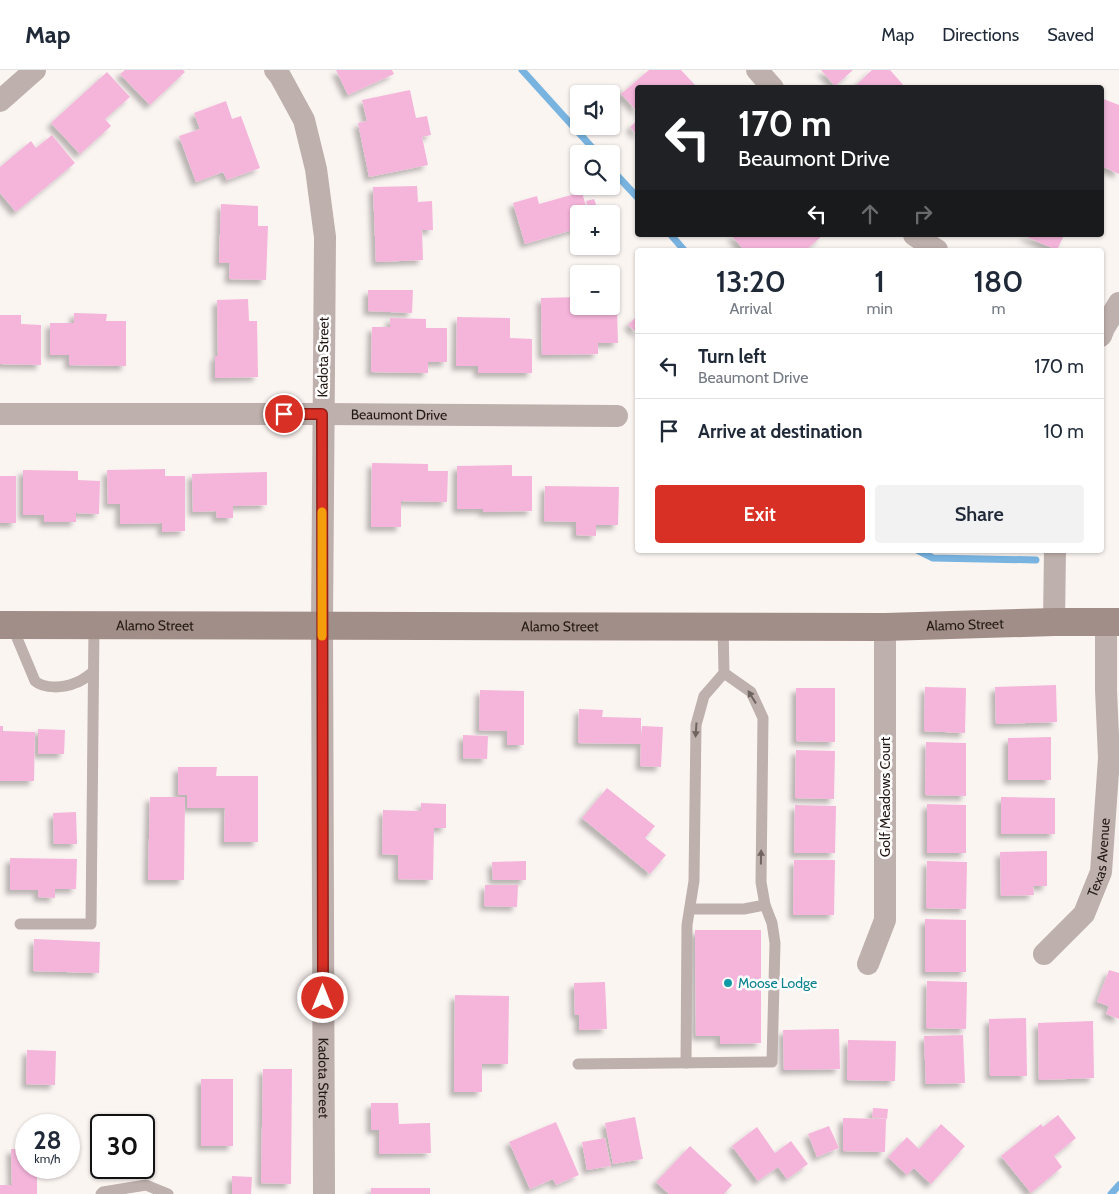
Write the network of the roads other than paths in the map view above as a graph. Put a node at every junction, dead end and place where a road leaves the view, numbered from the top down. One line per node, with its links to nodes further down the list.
1 (35, 70): 5 (street)
2 (275, 70): 11 (street, Kadota Street)
3 (757, 70): 4 (street)
4 (770, 85)
5 (0, 101)
6 (917, 237): 7 (street)
7 (933, 248)
8 (1119, 303): 9 (street)
9 (1104, 327)
10 (0, 414): 11 (street, Beaumont Drive)
11 (322, 414): 12 (street, Beaumont Drive); 18 (street, Kadota Street)
12 (617, 416)
13 (1056, 553): 14 (street)
14 (1054, 622): 15 (main road, Alamo Street); 20 (main road, Alamo Street)
15 (1113, 622): 26 (street, Texas Avenue)
16 (6, 625): 17 (main road, Alamo Street); 21 (lane)
17 (94, 625): 18 (main road, Alamo Street); 21 (lane)
18 (322, 625): 19 (main road, Alamo Street); 32 (street, Kadota Street)
19 (722, 626): 20 (main road, Alamo Street); 22 (lane)
20 (885, 627): 27 (street, Golf Meadows Court)
21 (93, 672): 25 (lane)
22 (724, 673): 23 (lane, one-way to 22); 24 (lane, one-way to 24)
23 (765, 905): 24 (lane); 28 (lane)
24 (691, 908): 28 (lane)
25 (20, 924)
26 (1044, 954)
27 (868, 964)
28 (686, 1063): 29 (lane)
29 (578, 1064)
30 (101, 1194): 31 (lane)
31 (168, 1194)
32 (324, 1194)

